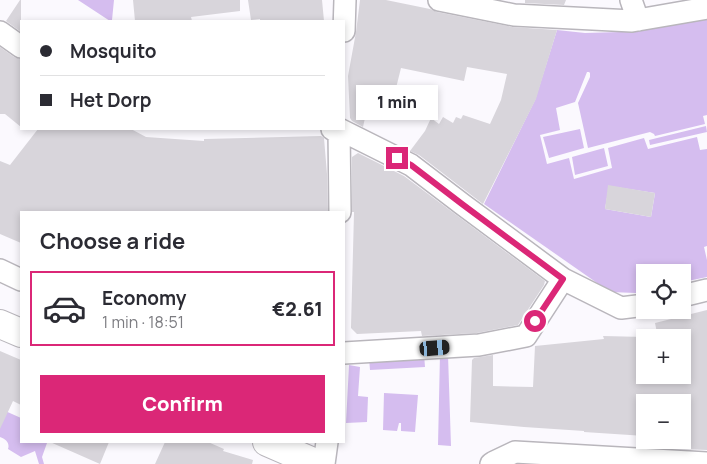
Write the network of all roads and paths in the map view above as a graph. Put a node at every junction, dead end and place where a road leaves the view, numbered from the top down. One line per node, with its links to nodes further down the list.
1 (345, 0): 6 (street)
2 (439, 0): 4 (street)
3 (631, 0): 7 (street)
4 (514, 8): 7 (street)
5 (707, 8): 7 (street)
6 (344, 20)
7 (638, 20)
8 (0, 32): 9 (street)
9 (20, 46)
10 (339, 130): 12 (street)
11 (341, 130): 14 (street)
12 (340, 211)
13 (0, 270): 15 (street)
14 (563, 279): 18 (street); 21 (street)
15 (20, 280)
16 (707, 290): 17 (street)
17 (691, 294)
18 (636, 306)
19 (0, 324): 20 (main road)
20 (20, 333)
21 (345, 353)
22 (269, 443): 25 (main road)
23 (327, 443): 26 (street)
24 (707, 463): 27 (street)
25 (318, 464)
26 (324, 464)
27 (491, 464)

